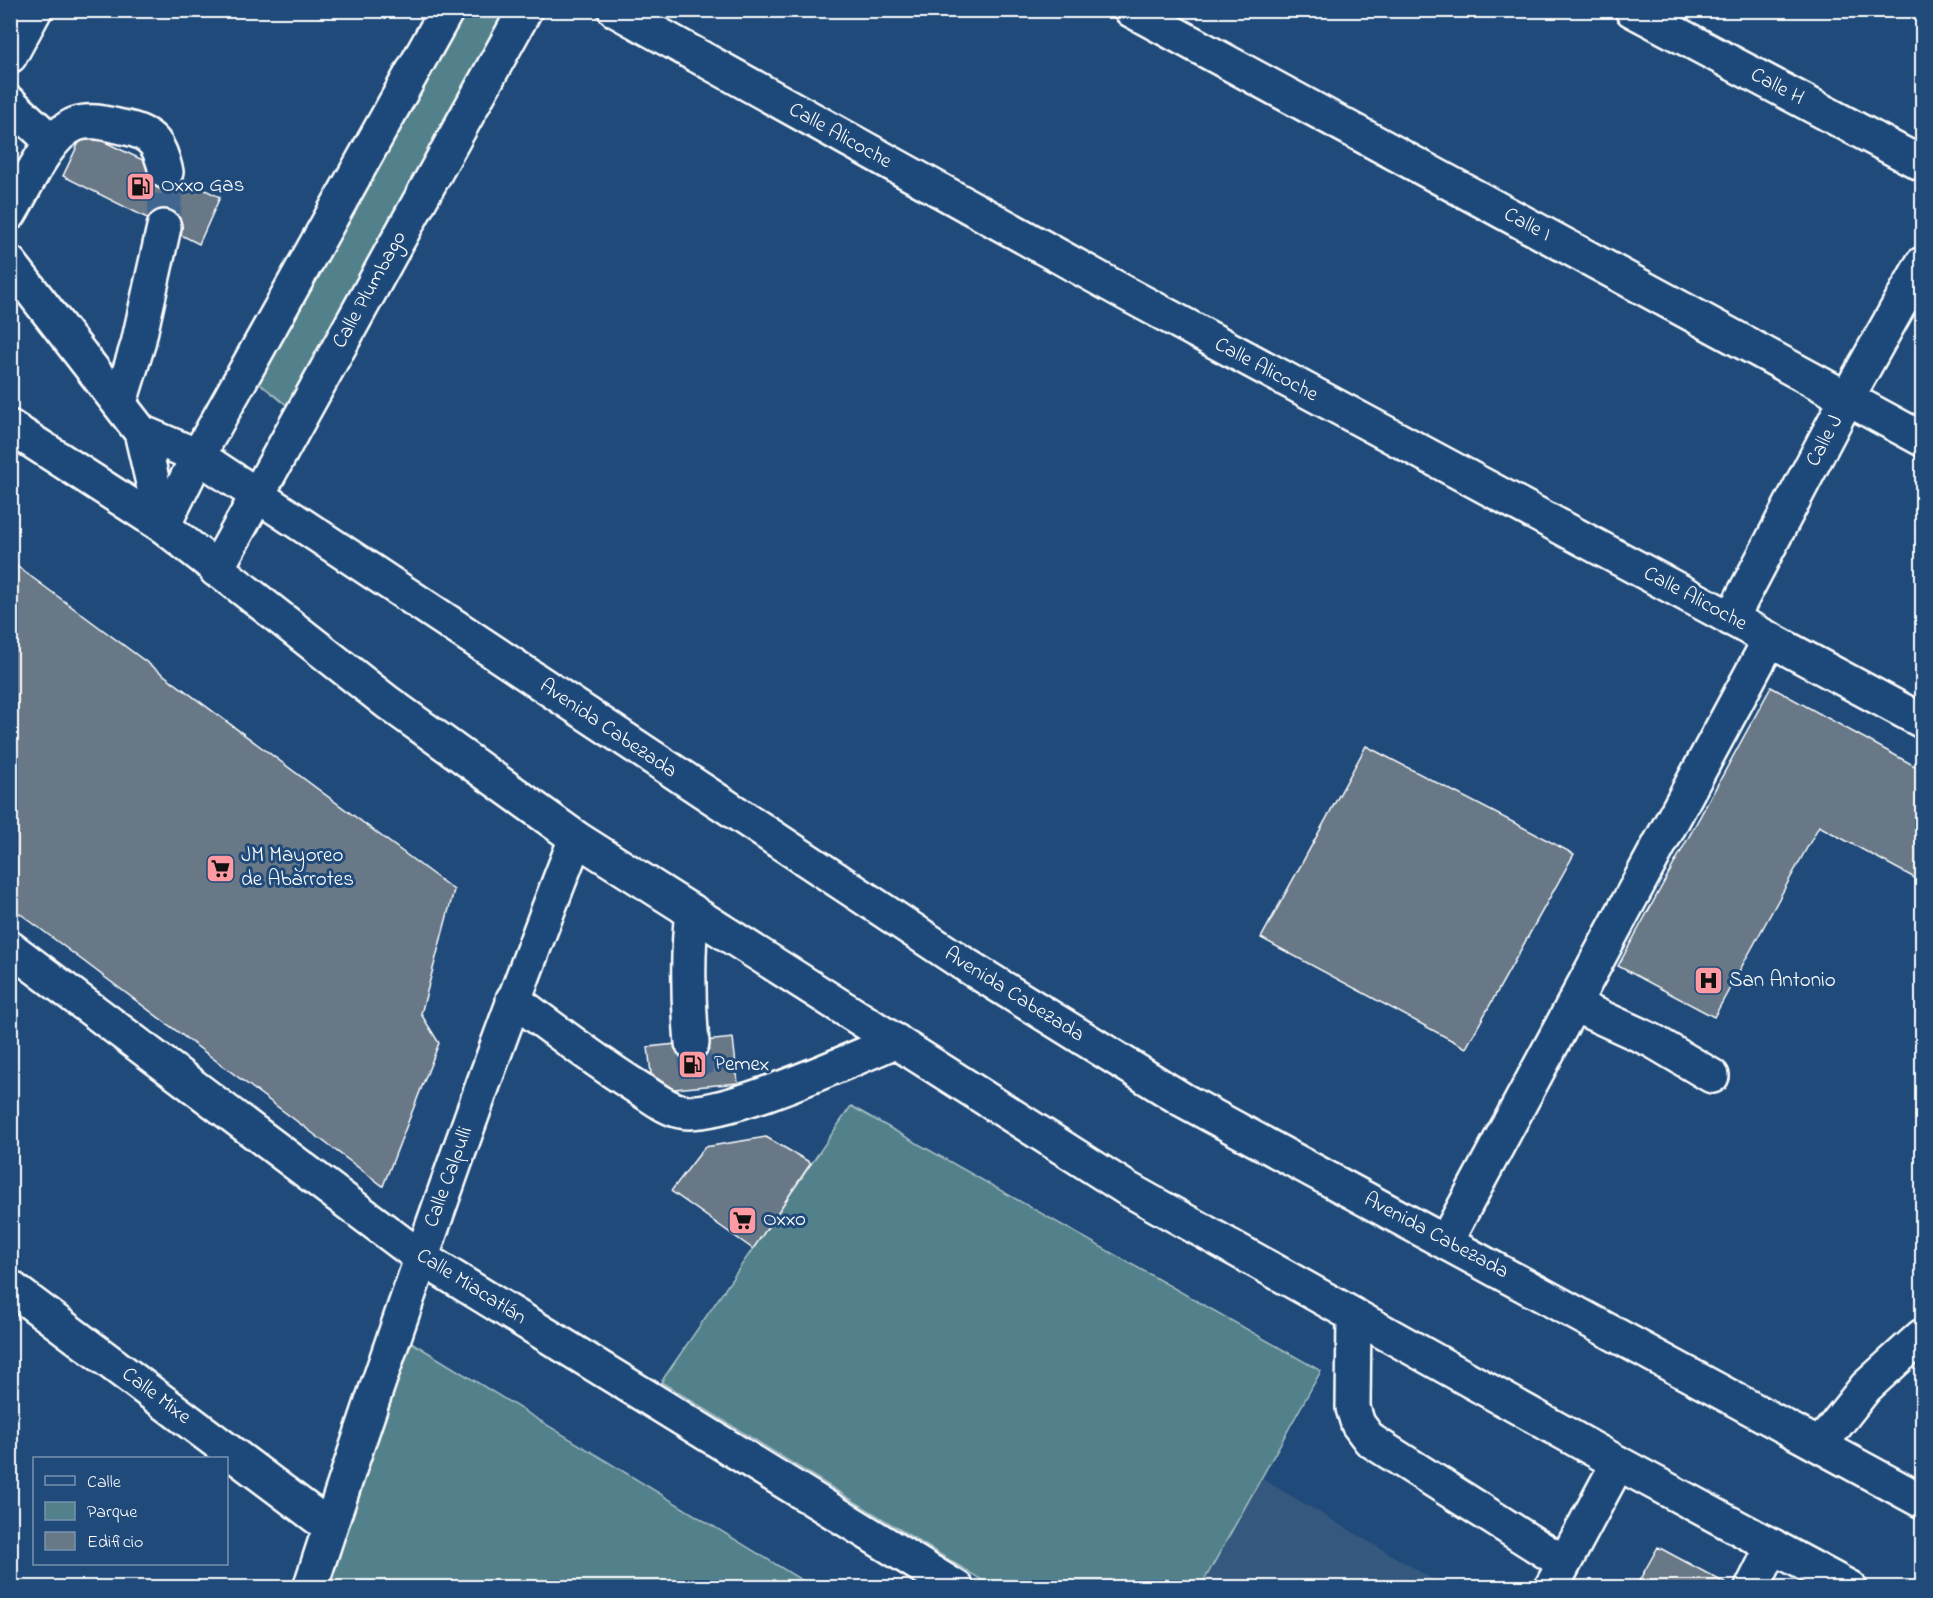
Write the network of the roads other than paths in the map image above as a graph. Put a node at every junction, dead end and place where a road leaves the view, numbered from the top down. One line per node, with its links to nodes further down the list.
1 (35, 10): 7 (street)
2 (447, 10): 21 (street)
3 (525, 10): 22 (street, Calle Plumbago)
4 (615, 10): 25 (street, Calle Alicoche)
5 (1131, 10): 16 (street, Calle I)
6 (1632, 10): 10 (street, Calle H)
7 (10, 56)
8 (10, 103): 9 (street)
9 (52, 142): 11 (street); 12 (street)
10 (1923, 164)
11 (166, 172)
12 (10, 213)
13 (164, 227): 17 (street)
14 (10, 263): 17 (street)
15 (1923, 264): 16 (street, Calle J)
16 (1847, 398): 20 (street, Calle I); 25 (street, Calle J)
17 (120, 402): 19 (street)
18 (10, 427): 23 (street)
19 (141, 432): 21 (street, Avenida Cabezada); 23 (street)
20 (1923, 439)
21 (198, 456): 22 (street, Avenida Cabezada); 23 (street)
22 (257, 494): 24 (street, Calle Plumbago); 36 (street, Avenida Cabezada)
23 (163, 526): 24 (street)
24 (216, 570): 28 (street)
25 (1731, 619): 26 (street, Calle Alicoche)
26 (1770, 639): 27 (street, Calle Alicoche); 32 (street)
27 (1923, 721)
28 (576, 838): 29 (street); 31 (street, Calle Calpulli)
29 (692, 911): 33 (street); 34 (street)
30 (10, 948): 37 (street, Calle Miacatlán)
31 (513, 999): 33 (street); 37 (street, Calle Calpulli)
32 (1574, 1005): 35 (street); 36 (street)
33 (896, 1041): 39 (street)
34 (692, 1043)
35 (1713, 1076)
36 (1446, 1240): 41 (street, Avenida Cabezada)
37 (420, 1257): 44 (street, Calle Calpulli); 48 (street, Calle Miacatlán)
38 (10, 1287): 44 (street, Calle Mixe)
39 (1354, 1316): 42 (street); 46 (street)
40 (1923, 1336): 41 (street)
41 (1820, 1445): 43 (street, Avenida Cabezada)
42 (1618, 1463): 45 (street); 46 (street)
43 (1923, 1501)
44 (330, 1527): 47 (street, Calle Calpulli)
45 (1773, 1546): 49 (street); 50 (street)
46 (1558, 1575)
47 (310, 1587)
48 (957, 1587)
49 (1752, 1587)
50 (1850, 1587)

